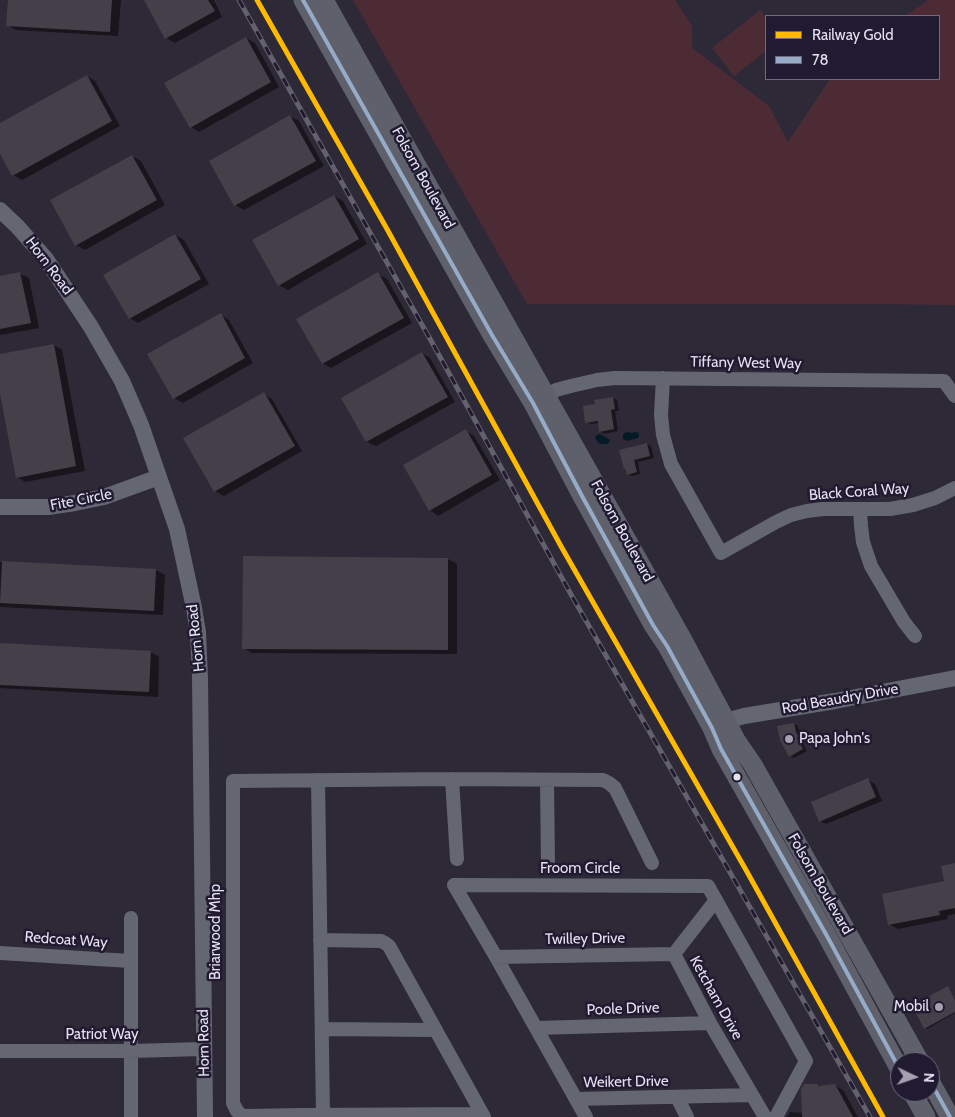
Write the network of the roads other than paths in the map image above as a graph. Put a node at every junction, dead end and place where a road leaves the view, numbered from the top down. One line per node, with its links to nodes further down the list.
1 (303, 0): 6 (main road, Folsom Boulevard)
2 (324, 0): 6 (main road, Folsom Boulevard)
3 (0, 210): 7 (street, Horn Road)
4 (663, 378): 5 (street, Tiffany West Way); 6 (street, Tiffany West Way); 10 (street, Black Coral Way)
5 (955, 396)
6 (540, 400): 13 (main road, Folsom Boulevard)
7 (159, 477): 9 (street, Fite Circle); 33 (street, Horn Road)
8 (955, 488): 10 (street, Black Coral Way)
9 (0, 507)
10 (860, 509): 11 (street)
11 (915, 636)
12 (955, 678): 13 (street, Rod Beaudry Drive)
13 (719, 724): 22 (main road, Folsom Boulevard); 28 (main road, Folsom Boulevard)
14 (452, 779): 15 (street, Briarwood Mhp); 16 (street, Briarwood Mhp); 17 (street)
15 (318, 780): 23 (street); 43 (street, Briarwood Mhp)
16 (547, 780): 18 (street, Briarwood Mhp); 19 (street)
17 (456, 859)
18 (652, 863)
19 (548, 866)
20 (716, 900): 25 (street, Ketcham Drive); 26 (street, Froom Circle); 50 (street, Froom Circle)
21 (130, 918): 27 (street, Redcoat Way)
22 (827, 936): 28 (main road); 36 (main road, Folsom Boulevard)
23 (320, 940): 31 (street); 32 (street, Briarwood Mhp)
24 (0, 953): 27 (street, Redcoat Way)
25 (674, 954): 26 (street, Twilley Drive); 29 (street, Ketcham Drive)
26 (496, 956): 30 (street, Froom Circle)
27 (130, 961): 35 (street, Redcoat Way)
28 (880, 991): 37 (main road, Folsom Boulevard)
29 (710, 1023): 30 (street, Poole Drive); 38 (street, Ketcham Drive)
30 (536, 1028): 40 (street, Froom Circle)
31 (322, 1029): 32 (street); 43 (street)
32 (436, 1030): 44 (street, Briarwood Mhp)
33 (204, 1049): 35 (street, Patriot Way); 46 (street, Horn Road)
34 (0, 1051): 35 (street, Patriot Way)
35 (130, 1051): 45 (street, Redcoat Way)
36 (890, 1052)
37 (914, 1052)
38 (752, 1095): 39 (street, Weikert Drive); 49 (street, Ketcham Drive)
39 (677, 1097): 40 (street, Weikert Drive); 48 (street, Weikert Drive)
40 (576, 1099): 47 (street, Froom Circle)
41 (940, 1099): 52 (main road)
42 (918, 1102): 51 (main road)
43 (323, 1115): 44 (street, Briarwood Mhp)
44 (483, 1116)
45 (131, 1117)
46 (205, 1117)
47 (586, 1117)
48 (687, 1117)
49 (765, 1117)
50 (776, 1117)
51 (926, 1117)
52 (950, 1117)

